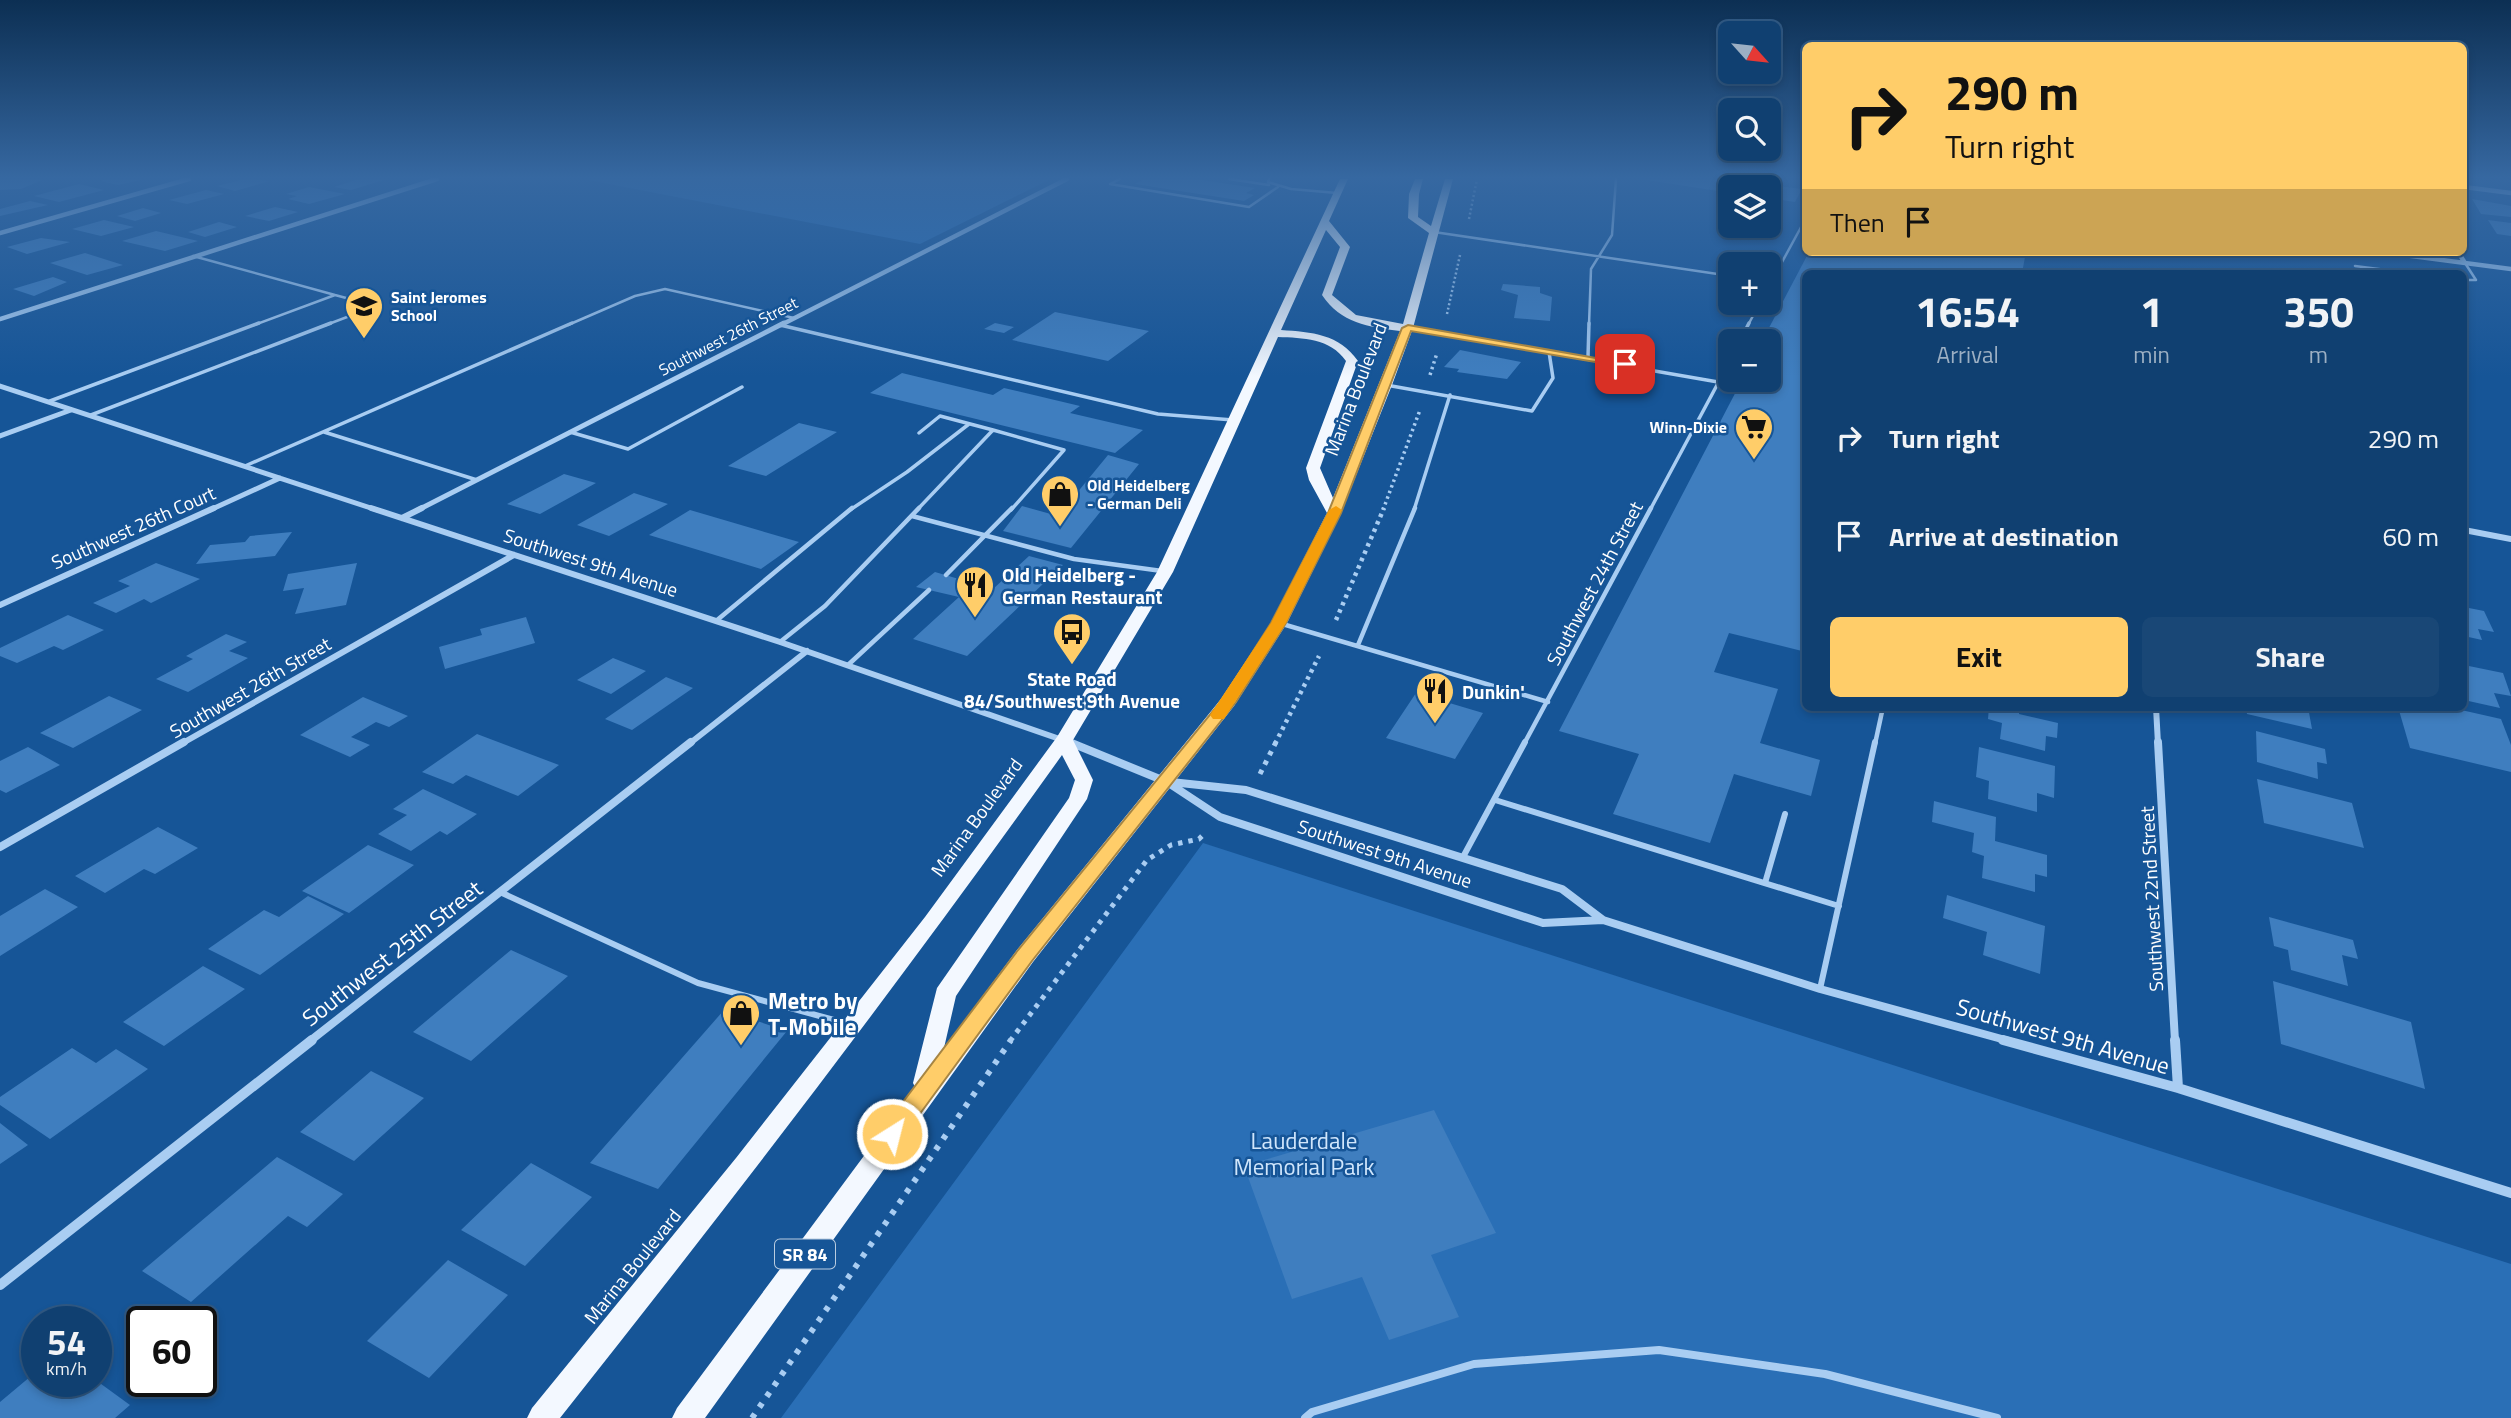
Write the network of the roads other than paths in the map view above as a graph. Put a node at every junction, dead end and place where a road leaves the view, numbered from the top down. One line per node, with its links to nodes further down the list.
1 (227, 245): 9 (street)
2 (937, 245): 21 (street, Southwest 26th Street)
3 (1313, 245): 25 (main road, Marina Boulevard)
4 (1344, 245): 24 (main road)
5 (1430, 245): 24 (main road, Marina Boulevard / SR 84)
6 (1531, 245): 10 (lane)
7 (1607, 245): 10 (lane)
8 (1791, 245): 14 (lane)
9 (193, 256): 20 (lane); 22 (street)
10 (1601, 256): 18 (lane); 27 (lane)
11 (2412, 256): 13 (street)
12 (2461, 256): 13 (street)
13 (2465, 263): 16 (street); 19 (lane)
14 (1781, 264)
15 (2355, 266): 17 (lane)
16 (2511, 269)
17 (2386, 270)
18 (1718, 274)
19 (2467, 280)
20 (335, 295): 33 (lane); 35 (lane)
21 (794, 318): 23 (street, Southwest 26th Street); 39 (lane)
22 (0, 319)
23 (780, 325): 36 (lane); 40 (street, Southwest 26th Street)
24 (1408, 328): 26 (lane); 30 (main road, Marina Boulevard / SR 84)
25 (1272, 333): 36 (main road, Marina Boulevard); 46 (main road)
26 (1549, 352): 27 (lane); 32 (lane)
27 (1588, 358): 28 (lane)
28 (1718, 382): 63 (lane, Southwest 24th Street)
29 (0, 386): 33 (street, Southwest 9th Avenue)
30 (1386, 386): 32 (lane); 46 (main road, Marina Boulevard / SR 84)
31 (741, 387): 40 (lane)
32 (1450, 395): 60 (lane)
33 (50, 401): 34 (street, Southwest 9th Avenue)
34 (73, 409): 35 (street, Southwest 9th Avenue); 42 (street)
35 (91, 415): 43 (street, Southwest 9th Avenue)
36 (1236, 420): 53 (main road, Marina Boulevard)
37 (969, 424): 38 (lane); 41 (lane); 57 (lane)
38 (993, 430): 47 (lane); 50 (lane)
39 (324, 432): 43 (lane); 45 (lane)
40 (570, 432): 45 (street, Southwest 26th Street)
41 (919, 433)
42 (0, 436)
43 (245, 466): 44 (street, Southwest 9th Avenue)
44 (280, 478): 48 (street, Southwest 9th Avenue); 56 (street, Southwest 26th Court)
45 (477, 480): 48 (street, Southwest 26th Street)
46 (1334, 513): 58 (main road, Marina Boulevard / SR 84)
47 (912, 516): 50 (lane); 59 (lane)
48 (402, 518): 52 (street, Southwest 9th Avenue)
49 (2467, 531): 51 (street)
50 (987, 536): 53 (lane); 54 (lane)
51 (2511, 538)
52 (514, 555): 57 (street, Southwest 9th Avenue); 70 (street, Southwest 26th Street)
53 (1165, 572): 66 (main road, Marina Boulevard)
54 (946, 575)
55 (929, 590): 62 (lane)
56 (0, 605)
57 (716, 621): 59 (street, Southwest 9th Avenue)
58 (1279, 623): 60 (lane); 67 (main road, Marina Boulevard / SR 84)
59 (780, 642): 61 (street, Southwest 9th Avenue)
60 (1358, 645): 63 (lane)
61 (807, 651): 62 (street, Southwest 9th Avenue); 73 (street, Southwest 25th Street)
62 (848, 665): 66 (street, Southwest 9th Avenue)
63 (1548, 702): 68 (lane, Southwest 24th Street)
64 (1882, 711): 74 (lane)
65 (2156, 711): 78 (street, Southwest 22nd Street)
66 (1064, 740): 67 (street, Southwest 9th Avenue); 77 (main road, Marina Boulevard); 79 (main road)
67 (1167, 782): 71 (street, Southwest 9th Avenue); 75 (street, Southwest 9th Avenue); 79 (main road, Marina Boulevard / SR 84)
68 (1495, 800): 71 (lane, Southwest 24th Street); 72 (lane)
69 (1785, 814): 72 (lane)
70 (0, 847)
71 (1463, 858): 75 (street, Southwest 9th Avenue)
72 (1765, 883): 74 (lane)
73 (500, 892): 77 (lane); 81 (street, Southwest 25th Street)
74 (1839, 906): 76 (lane)
75 (1603, 920): 76 (street, Southwest 9th Avenue)
76 (1820, 989): 78 (street, Southwest 9th Avenue)
77 (853, 1025): 82 (main road, Marina Boulevard)
78 (2178, 1088): 80 (street, Southwest 9th Avenue)
79 (924, 1090): 83 (main road, Marina Boulevard / SR 84)
80 (2511, 1193)
81 (0, 1285)
82 (542, 1418)
83 (687, 1418)
84 (1305, 1418): 85 (lane)
85 (1997, 1418)

